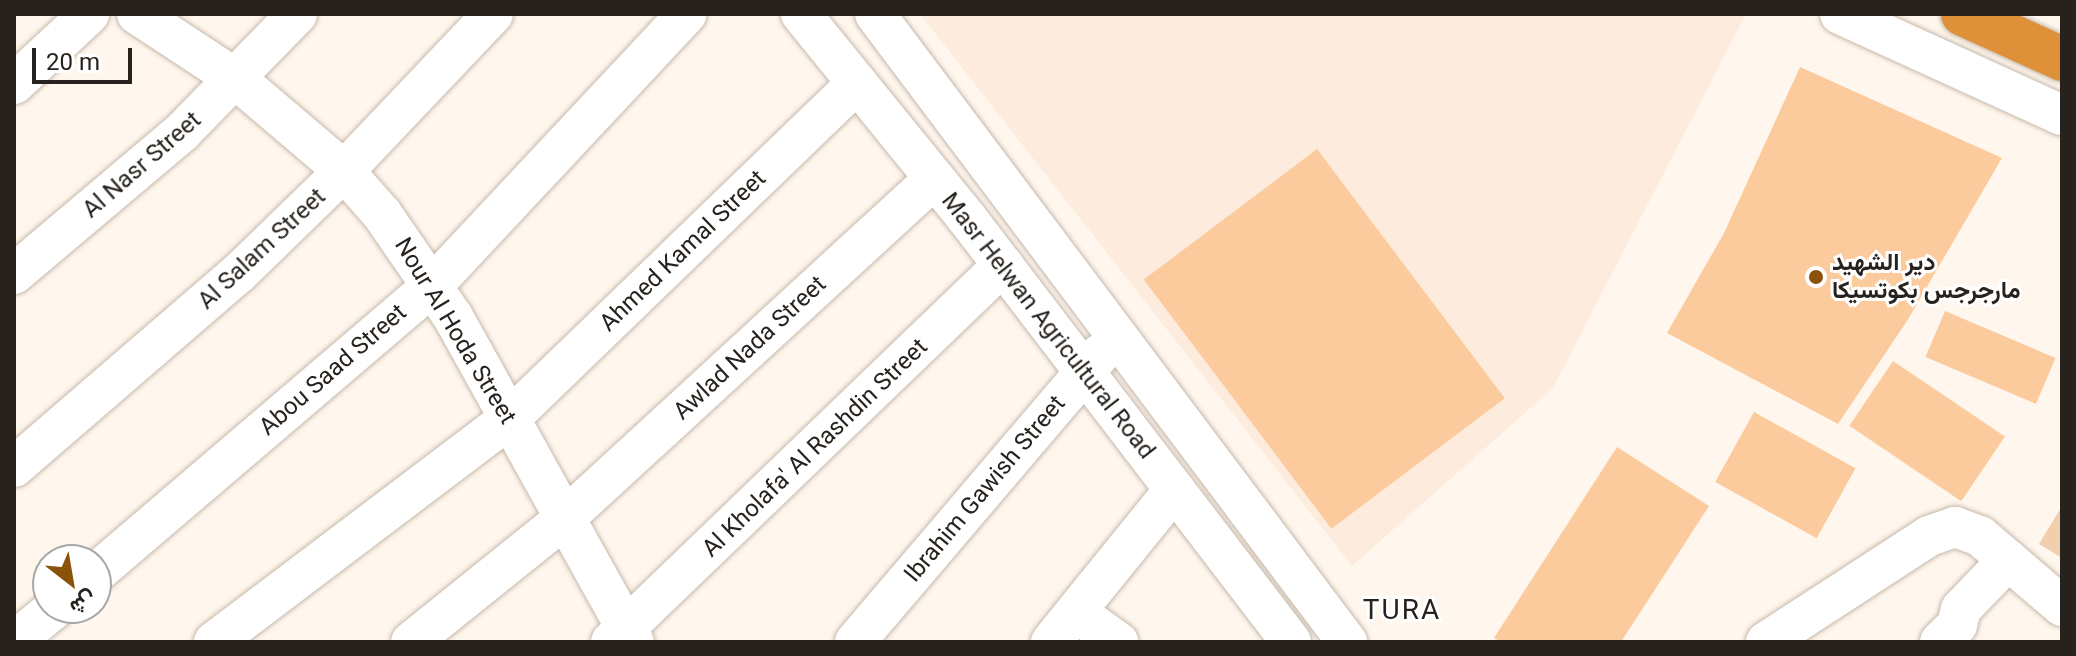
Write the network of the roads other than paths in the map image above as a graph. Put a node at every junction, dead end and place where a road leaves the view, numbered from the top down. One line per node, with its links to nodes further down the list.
1 (89, 14): 13 (street)
2 (297, 14): 11 (street, Al Nasr Street)
3 (493, 14): 16 (street, Al Salam Street)
4 (687, 14): 20 (street, Abou Saad Street)
5 (801, 14): 12 (street, Masr Helwan Agricultural Road)
6 (875, 14): 21 (street, Masr Helwan Agricultural Road)
7 (1840, 14): 14 (street)
8 (1963, 14): 10 (highway)
9 (146, 16): 11 (street, Nour Al Hoda Street)
10 (2047, 52): 14 (street)
11 (236, 79): 16 (street, Nour Al Hoda Street); 19 (street, Al Nasr Street)
12 (857, 83): 17 (street, Masr Helwan Agricultural Road); 23 (street, Ahmed Kamal Street)
13 (14, 84)
14 (2007, 91): 15 (street)
15 (2062, 115)
16 (344, 171): 20 (street, Nour Al Hoda Street); 24 (street, Al Salam Street)
17 (935, 178): 18 (street, Masr Helwan Agricultural Road); 26 (street, Awlad Nada Street)
18 (1003, 265): 22 (street, Masr Helwan Agricultural Road); 32 (street, Al Kholafa' Al Rashdin Street)
19 (14, 274)
20 (433, 285): 23 (street, Nour Al Hoda Street); 27 (street, Abou Saad Street)
21 (1115, 335): 22 (street, Ibrahim Gawish Street); 31 (street, Masr Helwan Agricultural Road)
22 (1084, 372): 25 (street, Masr Helwan Agricultural Road); 35 (street, Ibrahim Gawish Street)
23 (509, 419): 26 (street, Nour Al Hoda Street); 33 (street, Ahmed Kamal Street)
24 (14, 467)
25 (1174, 490): 30 (street); 37 (street, Masr Helwan Agricultural Road)
26 (565, 518): 32 (street, Nour Al Hoda Street); 34 (street, Awlad Nada Street)
27 (112, 559)
28 (2008, 560): 29 (street); 38 (street); 39 (street)
29 (2062, 606)
30 (1064, 627): 36 (street)
31 (1334, 636)
32 (624, 638)
33 (214, 642)
34 (411, 642)
35 (855, 642)
36 (1118, 642)
37 (1291, 642)
38 (1766, 642)
39 (1940, 642)

